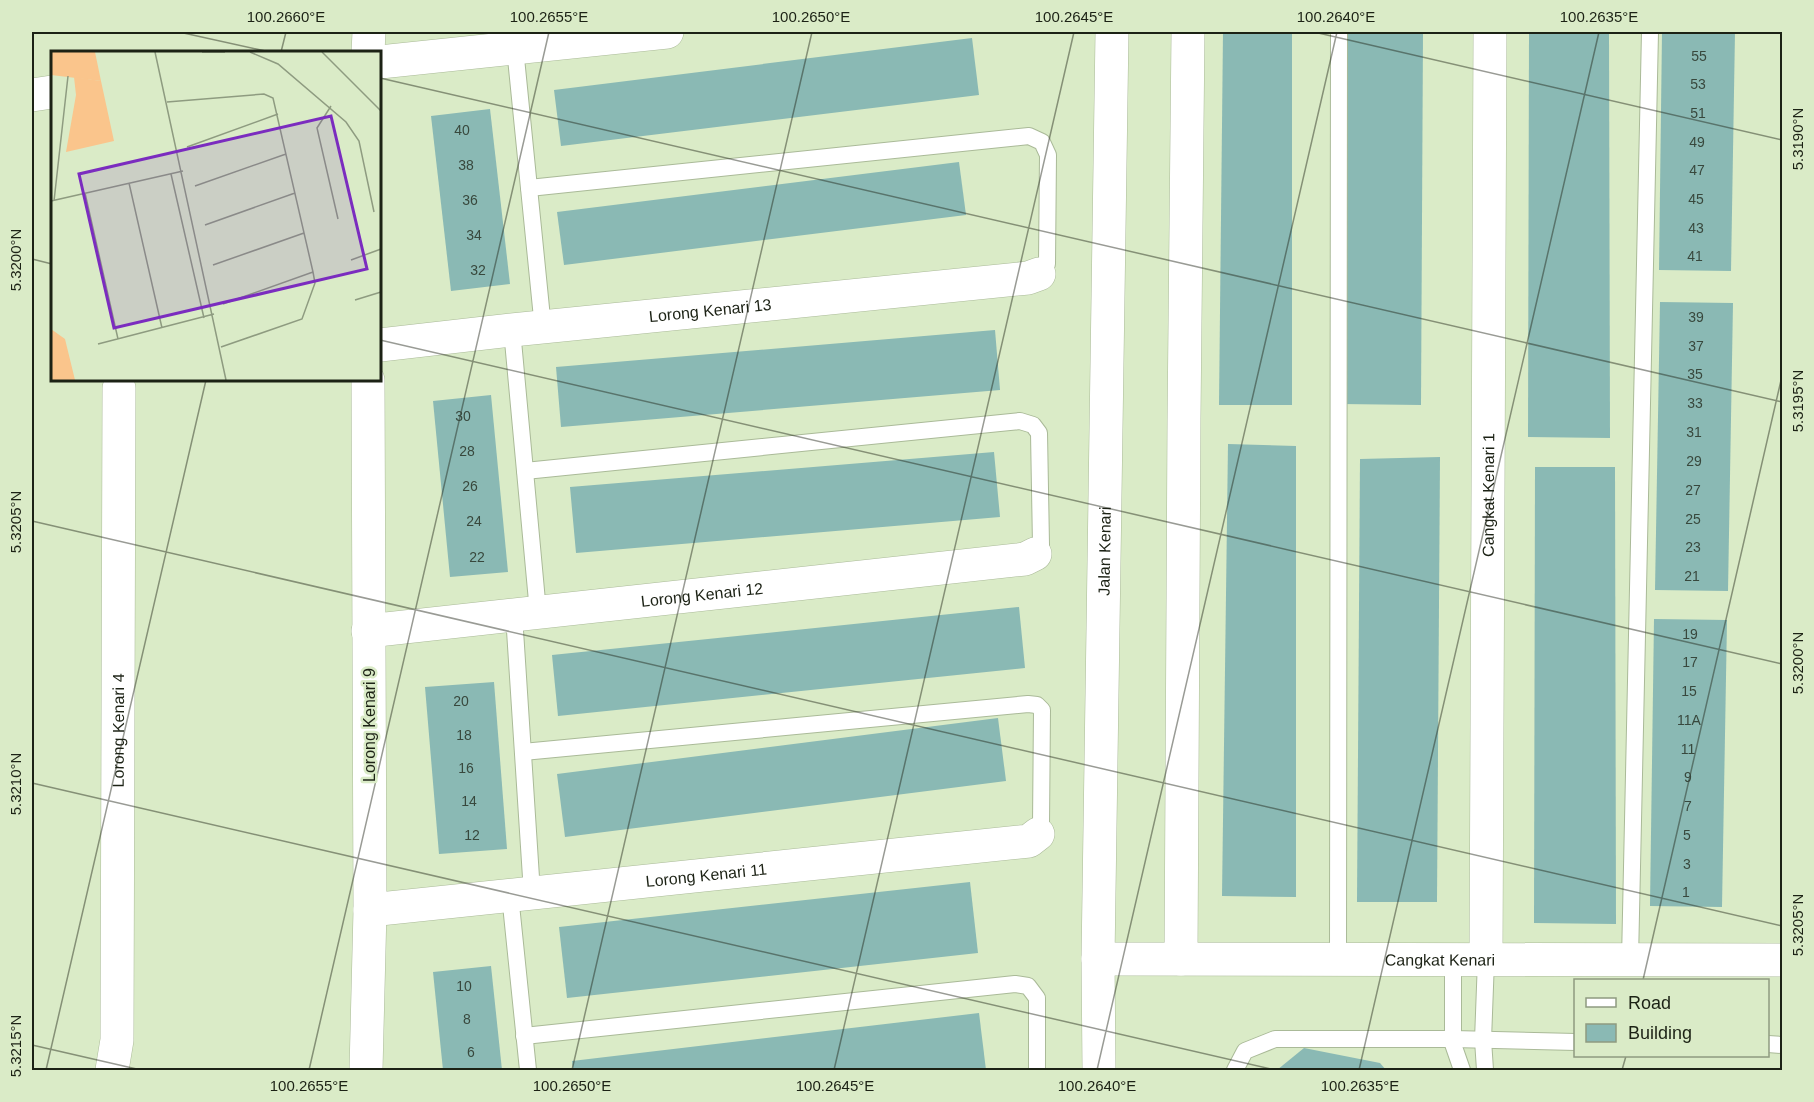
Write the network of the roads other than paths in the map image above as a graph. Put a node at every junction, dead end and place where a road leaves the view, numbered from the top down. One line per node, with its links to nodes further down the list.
1 (369, 32): 9 (street)
2 (667, 32): 8 (street)
3 (1112, 32): 27 (street, Jalan Kenari)
4 (1188, 32): 28 (street)
5 (1339, 32): 29 (lane)
6 (1490, 32): 31 (street, Cangkat Kenari 1)
7 (1650, 32): 32 (lane)
8 (515, 48): 10 (street); 13 (lane)
9 (368, 51)
10 (381, 62)
11 (51, 92): 12 (street)
12 (32, 95)
13 (529, 188): 14 (lane); 15 (lane)
14 (1039, 273): 15 (street, Lorong Kenari 13)
15 (527, 329): 16 (street, Lorong Kenari 13); 19 (lane)
16 (381, 345)
17 (368, 381): 22 (street, Lorong Kenari 9)
18 (119, 388): 38 (street, Lorong Kenari 4)
19 (525, 471): 20 (lane); 21 (lane)
20 (1035, 554): 21 (street, Lorong Kenari 12)
21 (526, 614): 22 (street, Lorong Kenari 12); 23 (lane)
22 (368, 631): 26 (street, Lorong Kenari 9)
23 (523, 752): 24 (lane); 25 (lane)
24 (1038, 834): 25 (street, Lorong Kenari 11)
25 (521, 894): 26 (street, Lorong Kenari 11); 34 (lane)
26 (370, 910): 39 (street, Lorong Kenari 9)
27 (1098, 959): 28 (street, Cangkat Kenari); 42 (street, Jalan Kenari)
28 (1181, 959): 29 (street, Cangkat Kenari)
29 (1338, 959): 30 (street, Cangkat Kenari)
30 (1453, 960): 31 (street, Cangkat Kenari); 35 (lane)
31 (1486, 960): 32 (street, Cangkat Kenari); 36 (lane)
32 (1630, 960): 33 (street, Cangkat Kenari)
33 (1782, 960)
34 (524, 1036): 40 (lane); 41 (lane)
35 (1453, 1039): 36 (lane); 43 (lane); 44 (lane)
36 (1483, 1040): 37 (lane); 45 (lane)
37 (1574, 1042)
38 (112, 1071)
39 (366, 1071)
40 (528, 1071)
41 (1037, 1071)
42 (1099, 1071)
43 (1235, 1071)
44 (1462, 1071)
45 (1485, 1071)

